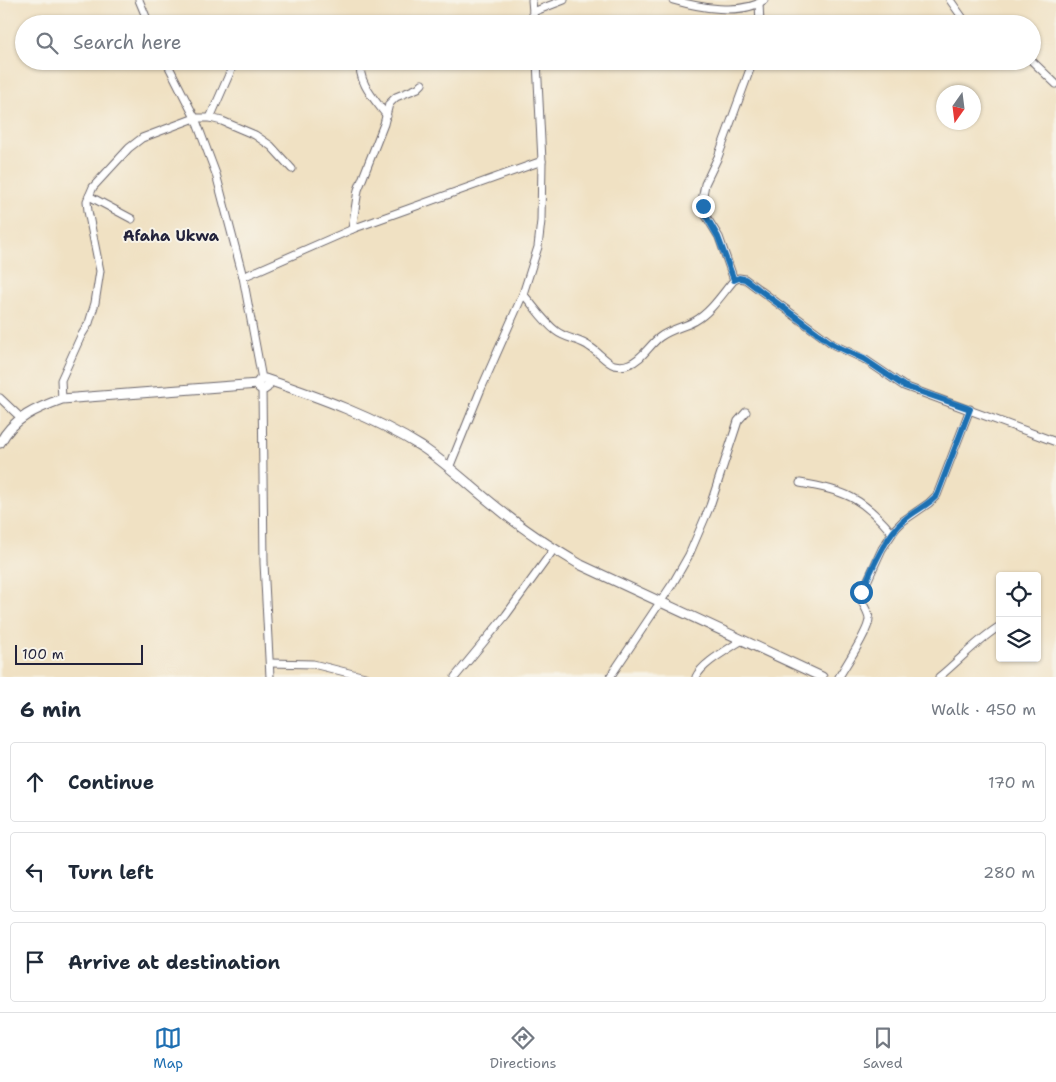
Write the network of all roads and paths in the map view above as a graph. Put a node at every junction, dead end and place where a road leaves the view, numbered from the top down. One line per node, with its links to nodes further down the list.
1 (139, 0): 8 (street)
2 (532, 0): 7 (street)
3 (564, 0): 7 (street)
4 (673, 0): 6 (street)
5 (950, 0): 11 (street)
6 (761, 2): 10 (street)
7 (533, 12): 9 (street)
8 (145, 15)
9 (533, 15)
10 (760, 15)
11 (961, 15)
12 (171, 70): 21 (street)
13 (231, 70): 22 (street)
14 (360, 70): 20 (street)
15 (537, 70): 23 (street)
16 (750, 70): 29 (street)
17 (1041, 70): 19 (street)
18 (422, 84): 20 (street)
19 (1056, 84)
20 (387, 116): 27 (street)
21 (195, 118): 22 (street); 25 (street); 28 (street)
22 (210, 118): 24 (street)
23 (542, 160): 27 (street); 30 (street)
24 (292, 169)
25 (89, 196): 26 (street); 33 (street)
26 (132, 219)
27 (352, 230): 28 (street)
28 (243, 277): 31 (street)
29 (734, 280): 30 (street); 34 (street)
30 (523, 294): 39 (street)
31 (263, 383): 33 (street); 39 (street); 46 (street)
32 (0, 398): 36 (street)
33 (62, 399): 36 (street)
34 (970, 409): 37 (street); 41 (street)
35 (746, 412): 43 (street)
36 (21, 418): 38 (street)
37 (1056, 442)
38 (0, 443)
39 (448, 468): 42 (street)
40 (800, 482): 41 (street)
41 (892, 533): 53 (street)
42 (554, 549): 43 (street); 49 (street)
43 (659, 602): 45 (street); 50 (street)
44 (996, 629): 54 (street)
45 (742, 640): 51 (street); 52 (street)
46 (270, 663): 47 (street); 48 (street)
47 (270, 677)
48 (365, 677)
49 (455, 677)
50 (610, 677)
51 (696, 677)
52 (822, 677)
53 (838, 677)
54 (939, 677)

